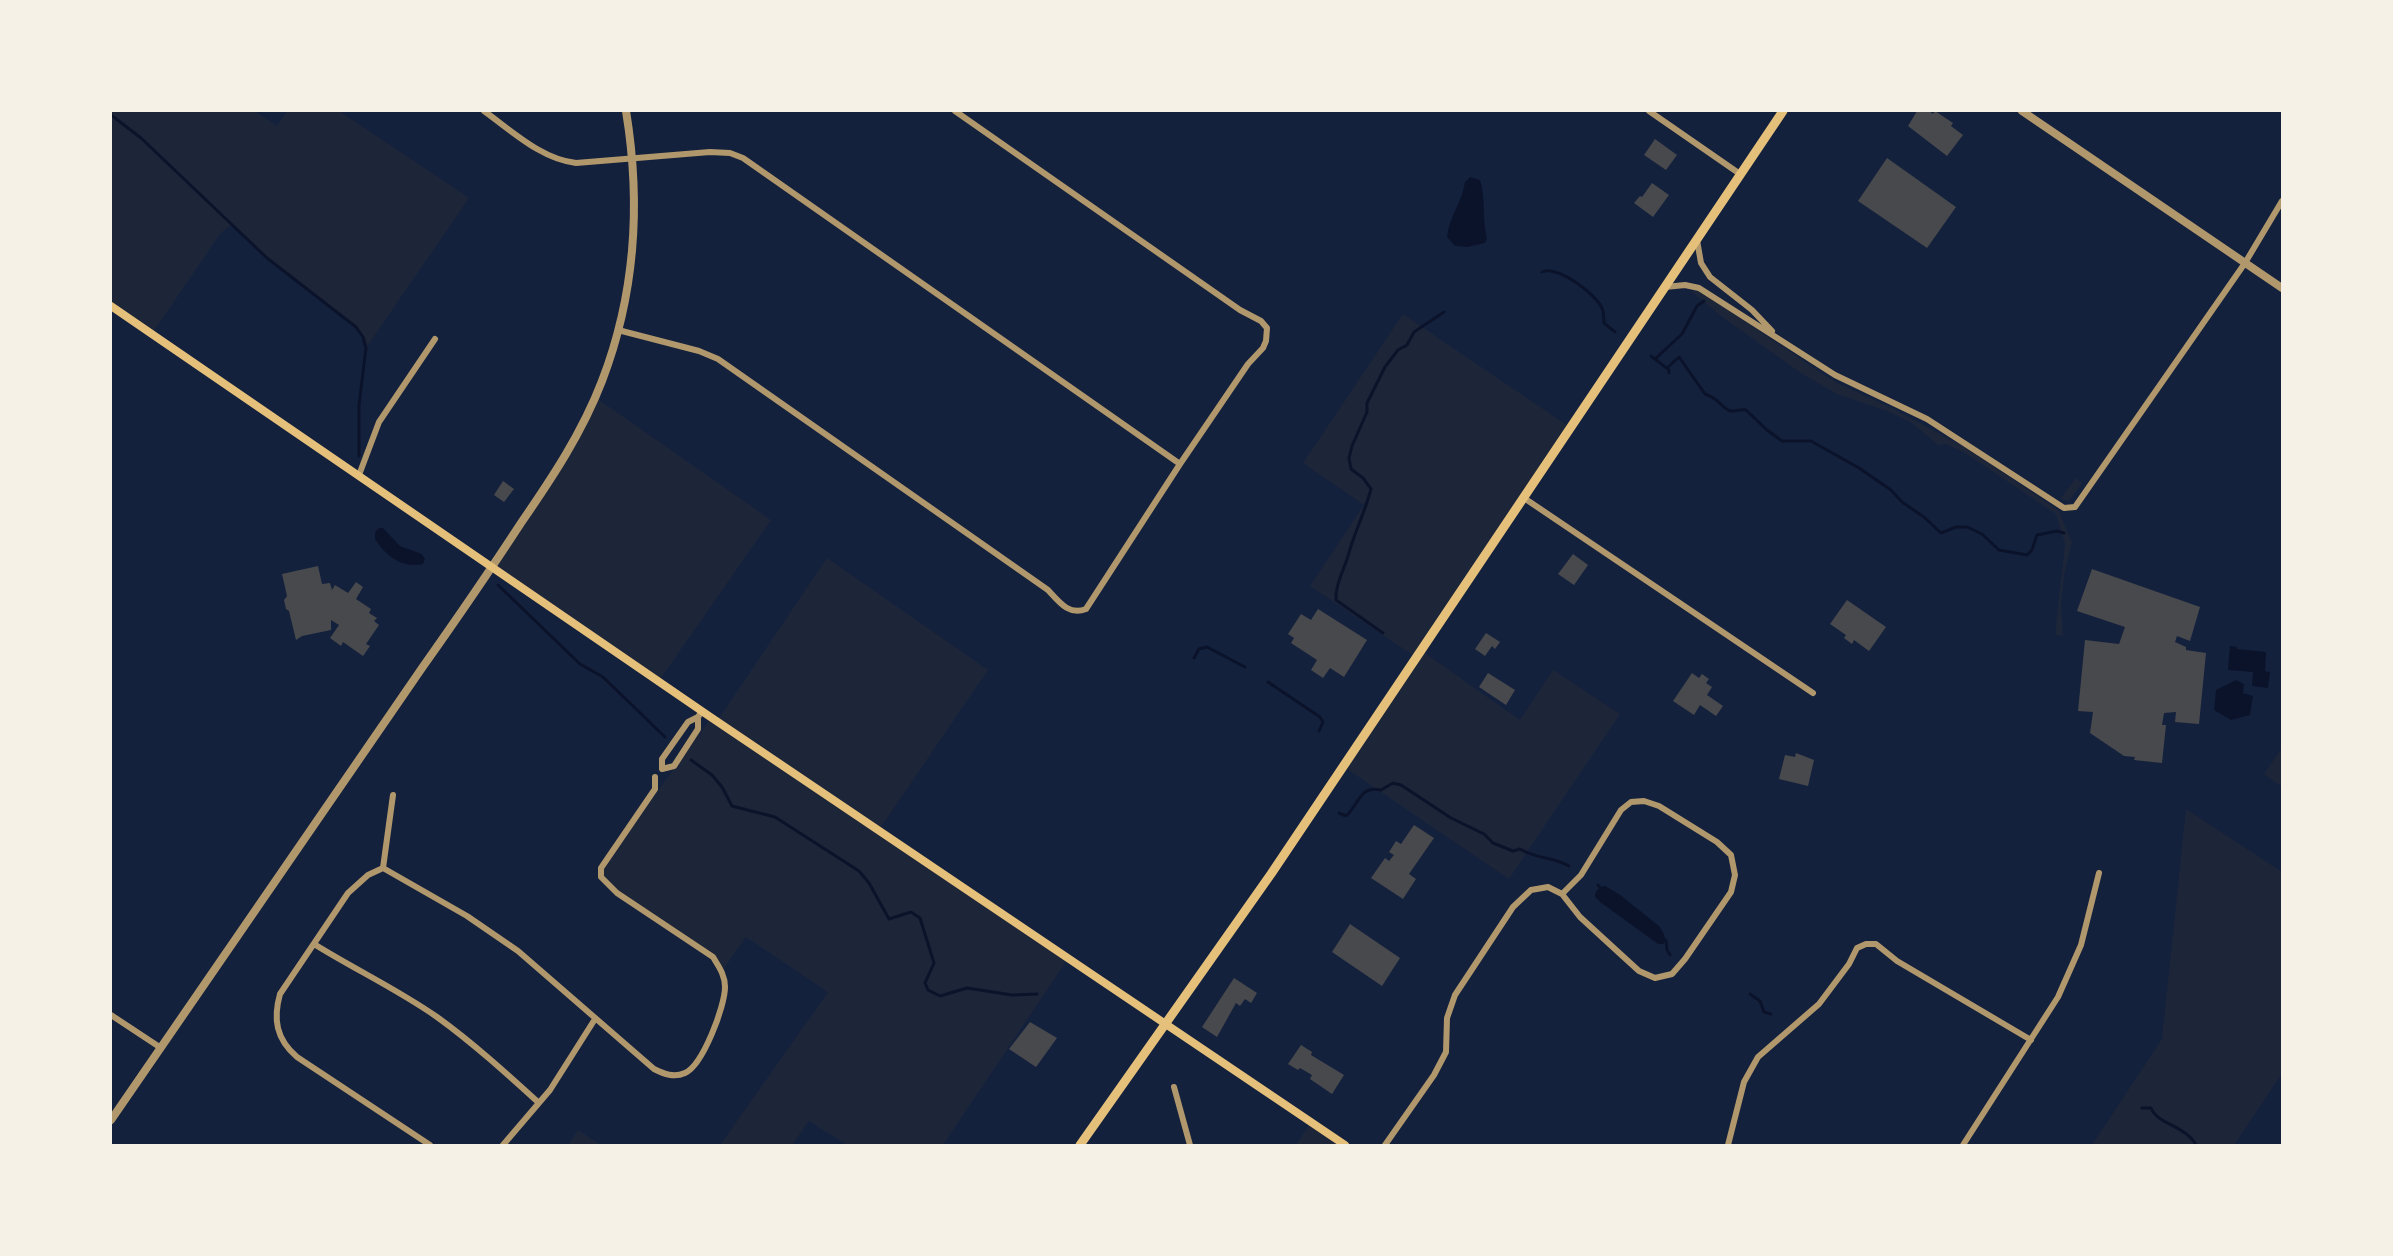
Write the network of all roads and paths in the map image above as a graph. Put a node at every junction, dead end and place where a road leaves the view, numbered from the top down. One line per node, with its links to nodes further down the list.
1 (484, 111): 7 (street)
2 (626, 111): 7 (street)
3 (955, 111): 18 (street)
4 (1649, 111): 8 (street)
5 (1783, 111): 8 (main road)
6 (2022, 111): 11 (street)
7 (632, 158): 15 (street); 18 (street)
8 (1740, 174): 10 (main road)
9 (2282, 201): 11 (street)
10 (1696, 240): 12 (main road); 16 (street)
11 (2245, 263): 13 (street); 16 (street)
12 (1665, 287): 16 (street); 20 (main road)
13 (2282, 288)
14 (111, 306): 19 (main road)
15 (618, 330): 18 (street); 21 (street)
16 (1779, 338)
17 (435, 339): 19 (street)
18 (1180, 464)
19 (359, 475): 21 (main road)
20 (1524, 498): 22 (street); 32 (main road)
21 (493, 566): 23 (main road); 34 (street)
22 (1813, 693)
23 (700, 714): 23 (street); 32 (main road)
24 (656, 777): 31 (street)
25 (393, 795): 26 (street)
26 (383, 868): 29 (street); 31 (street)
27 (2099, 873): 33 (street)
28 (1562, 894): 28 (street); 43 (street)
29 (314, 944): 36 (street); 38 (street)
30 (111, 1015): 34 (street)
31 (595, 1018): 36 (street)
32 (1165, 1023): 40 (main road); 42 (main road)
33 (2031, 1040): 44 (street); 45 (street)
34 (161, 1048): 37 (street)
35 (1174, 1087): 41 (street)
36 (539, 1103): 39 (street)
37 (111, 1120)
38 (430, 1145)
39 (503, 1145)
40 (1080, 1145)
41 (1190, 1145)
42 (1345, 1145)
43 (1385, 1145)
44 (1728, 1145)
45 (1963, 1145)

